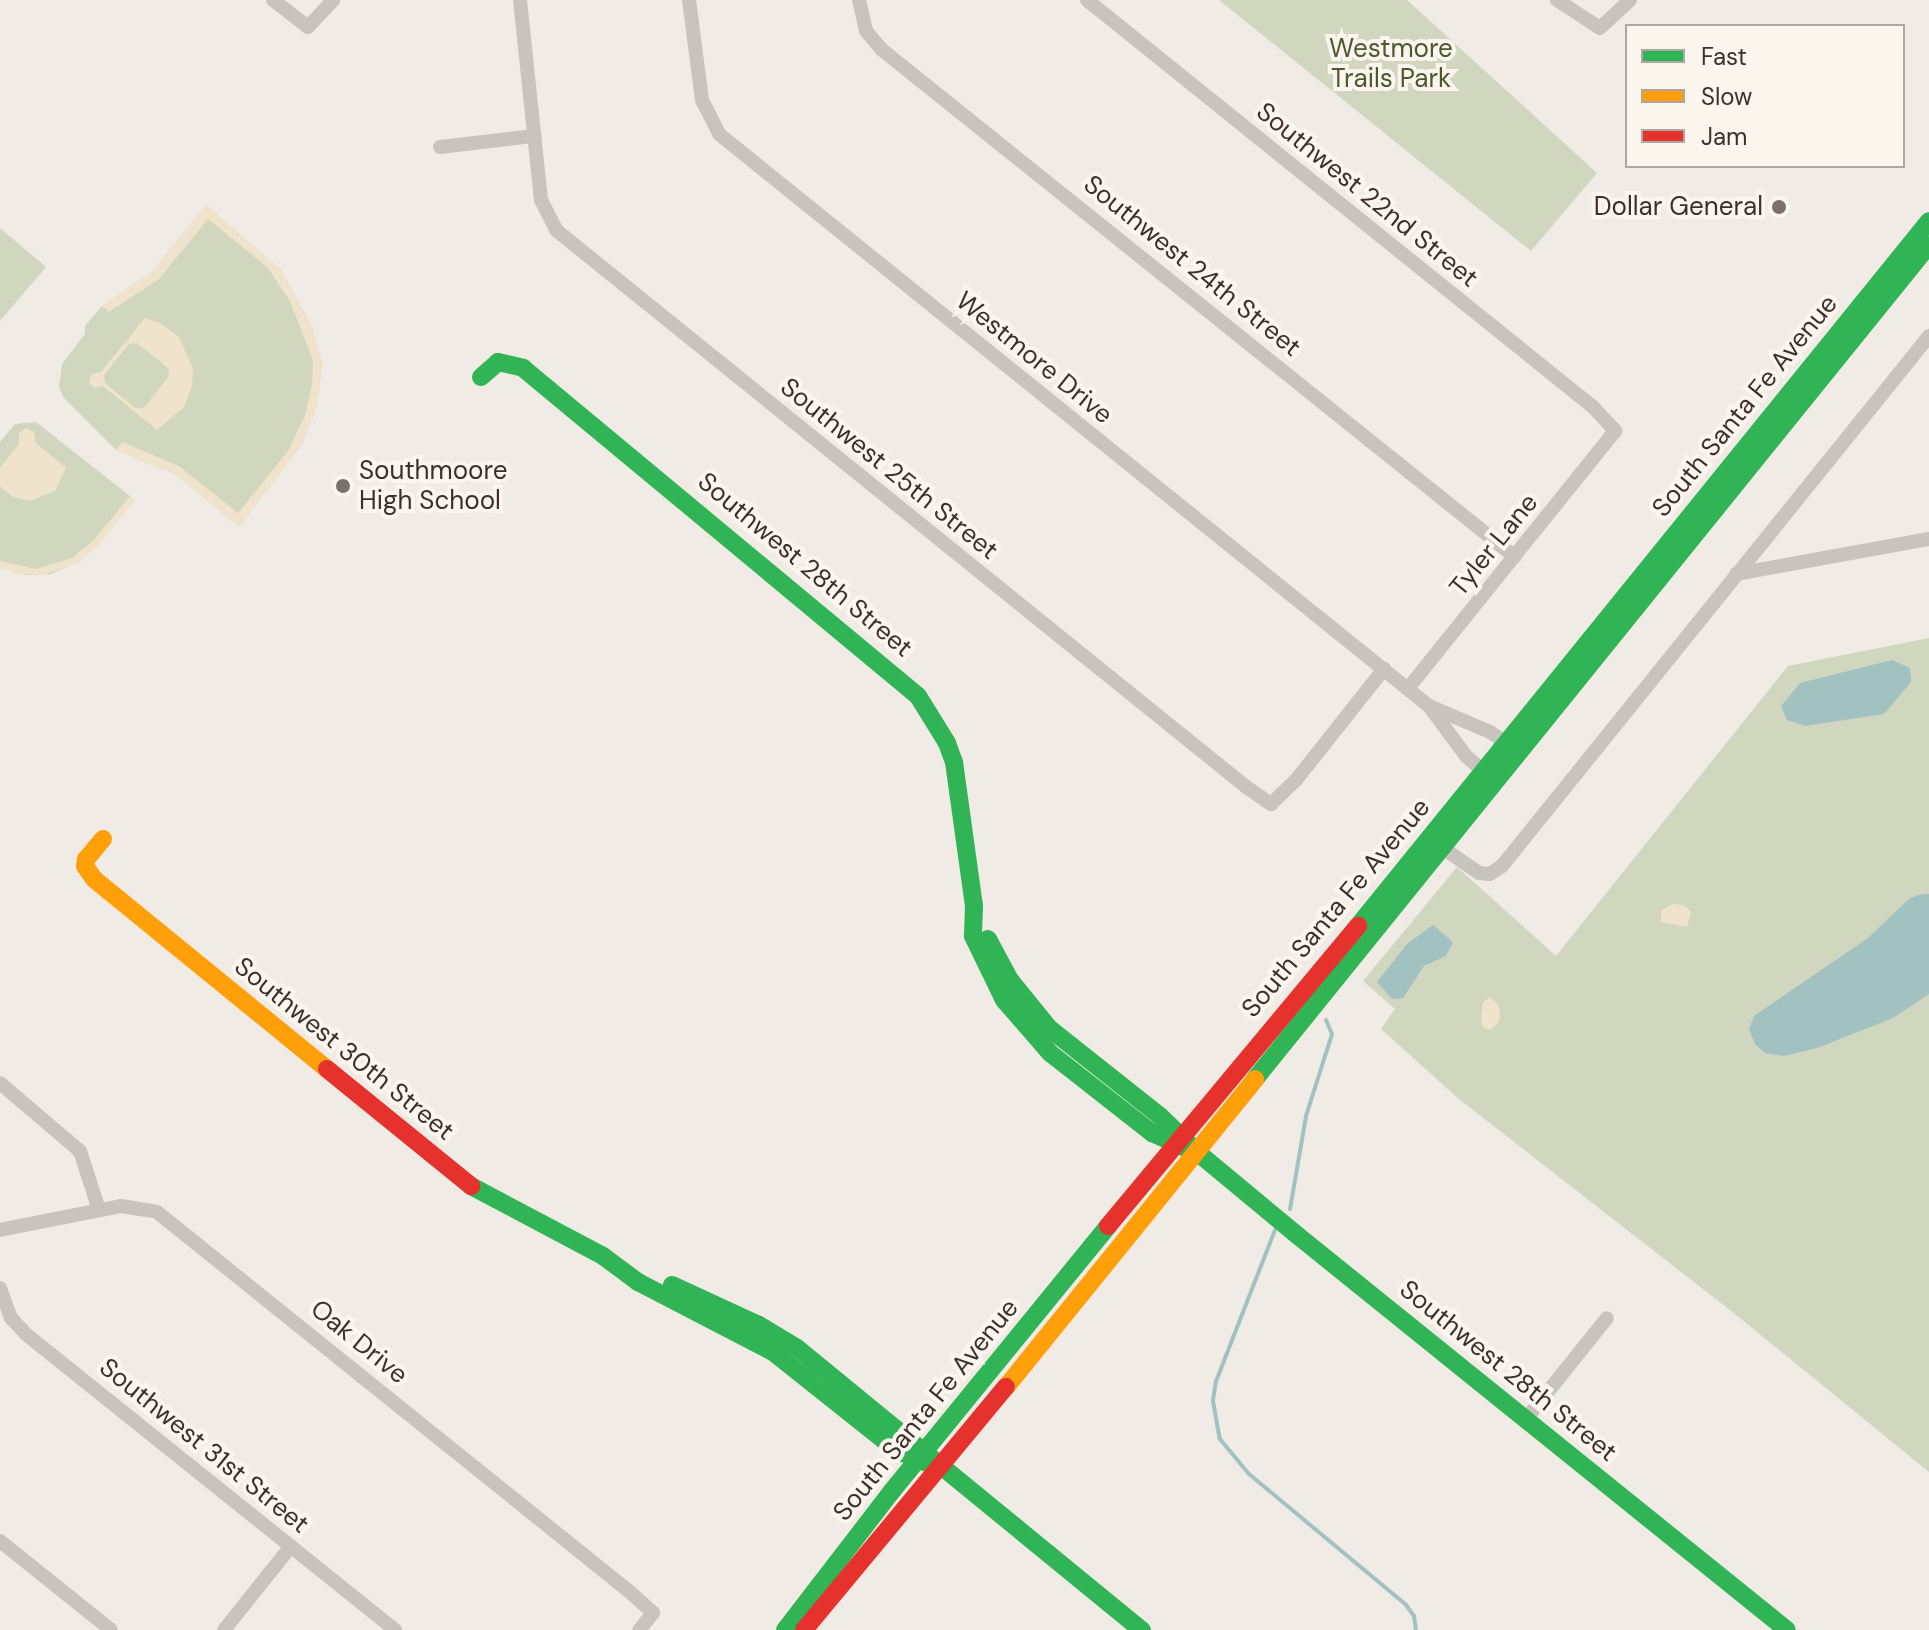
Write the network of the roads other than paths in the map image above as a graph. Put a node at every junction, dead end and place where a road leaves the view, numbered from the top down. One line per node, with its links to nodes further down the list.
1 (273, 0): 2 (street)
2 (333, 0)
3 (520, 0): 9 (street, Southwest 25th Street)
4 (689, 0): 19 (street, Westmore Drive)
5 (859, 0): 17 (street, Southwest 24th Street)
6 (1087, 0): 15 (street, Southwest 22nd Street)
7 (1557, 0): 8 (street)
8 (1630, 0)
9 (534, 136): 10 (street); 19 (street, Southwest 25th Street)
10 (440, 147)
11 (1929, 221): 22 (main road, South Santa Fe Avenue)
12 (1929, 245): 22 (main road, South Santa Fe Avenue)
13 (1929, 336): 18 (street)
14 (481, 377): 27 (main road, Southwest 28th Street)
15 (1615, 431): 17 (street, Tyler Lane)
16 (1929, 539): 18 (street)
17 (1515, 557): 20 (street, Tyler Lane)
18 (1736, 574): 25 (street)
19 (1384, 669): 20 (street, Westmore Drive)
20 (1408, 688): 21 (street, Westmore Drive)
21 (1429, 706): 22 (street, Westmore Drive); 23 (street, Westmore Drive)
22 (1512, 746): 23 (main road, South Santa Fe Avenue)
23 (1488, 775): 25 (main road, South Santa Fe Avenue); 27 (main road, South Santa Fe Avenue)
24 (103, 839): 35 (main road, Southwest 30th Street)
25 (1440, 846): 28 (main road, South Santa Fe Avenue)
26 (0, 1083): 29 (street)
27 (1179, 1140): 28 (main road, Southwest 28th Street); 35 (main road, South Santa Fe Avenue)
28 (1197, 1152): 34 (main road, Southwest 28th Street); 36 (main road, South Santa Fe Avenue)
29 (99, 1210): 30 (street, Oak Drive); 42 (street, Oak Drive)
30 (0, 1230)
31 (0, 1288): 32 (street, Southwest 31st Street)
32 (2, 1305): 38 (street, Southwest 31st Street)
33 (1607, 1318): 34 (street)
34 (1526, 1419): 46 (main road, Southwest 28th Street)
35 (922, 1456): 36 (main road, Southwest 30th Street); 43 (main road, South Santa Fe Avenue)
36 (940, 1468): 44 (main road, South Santa Fe Avenue); 45 (main road, Southwest 30th Street)
37 (0, 1541): 39 (street)
38 (291, 1546): 40 (street); 41 (street, Southwest 31st Street)
39 (111, 1630)
40 (224, 1630)
41 (395, 1630)
42 (639, 1630)
43 (785, 1630)
44 (804, 1630)
45 (1142, 1630)
46 (1787, 1630)

